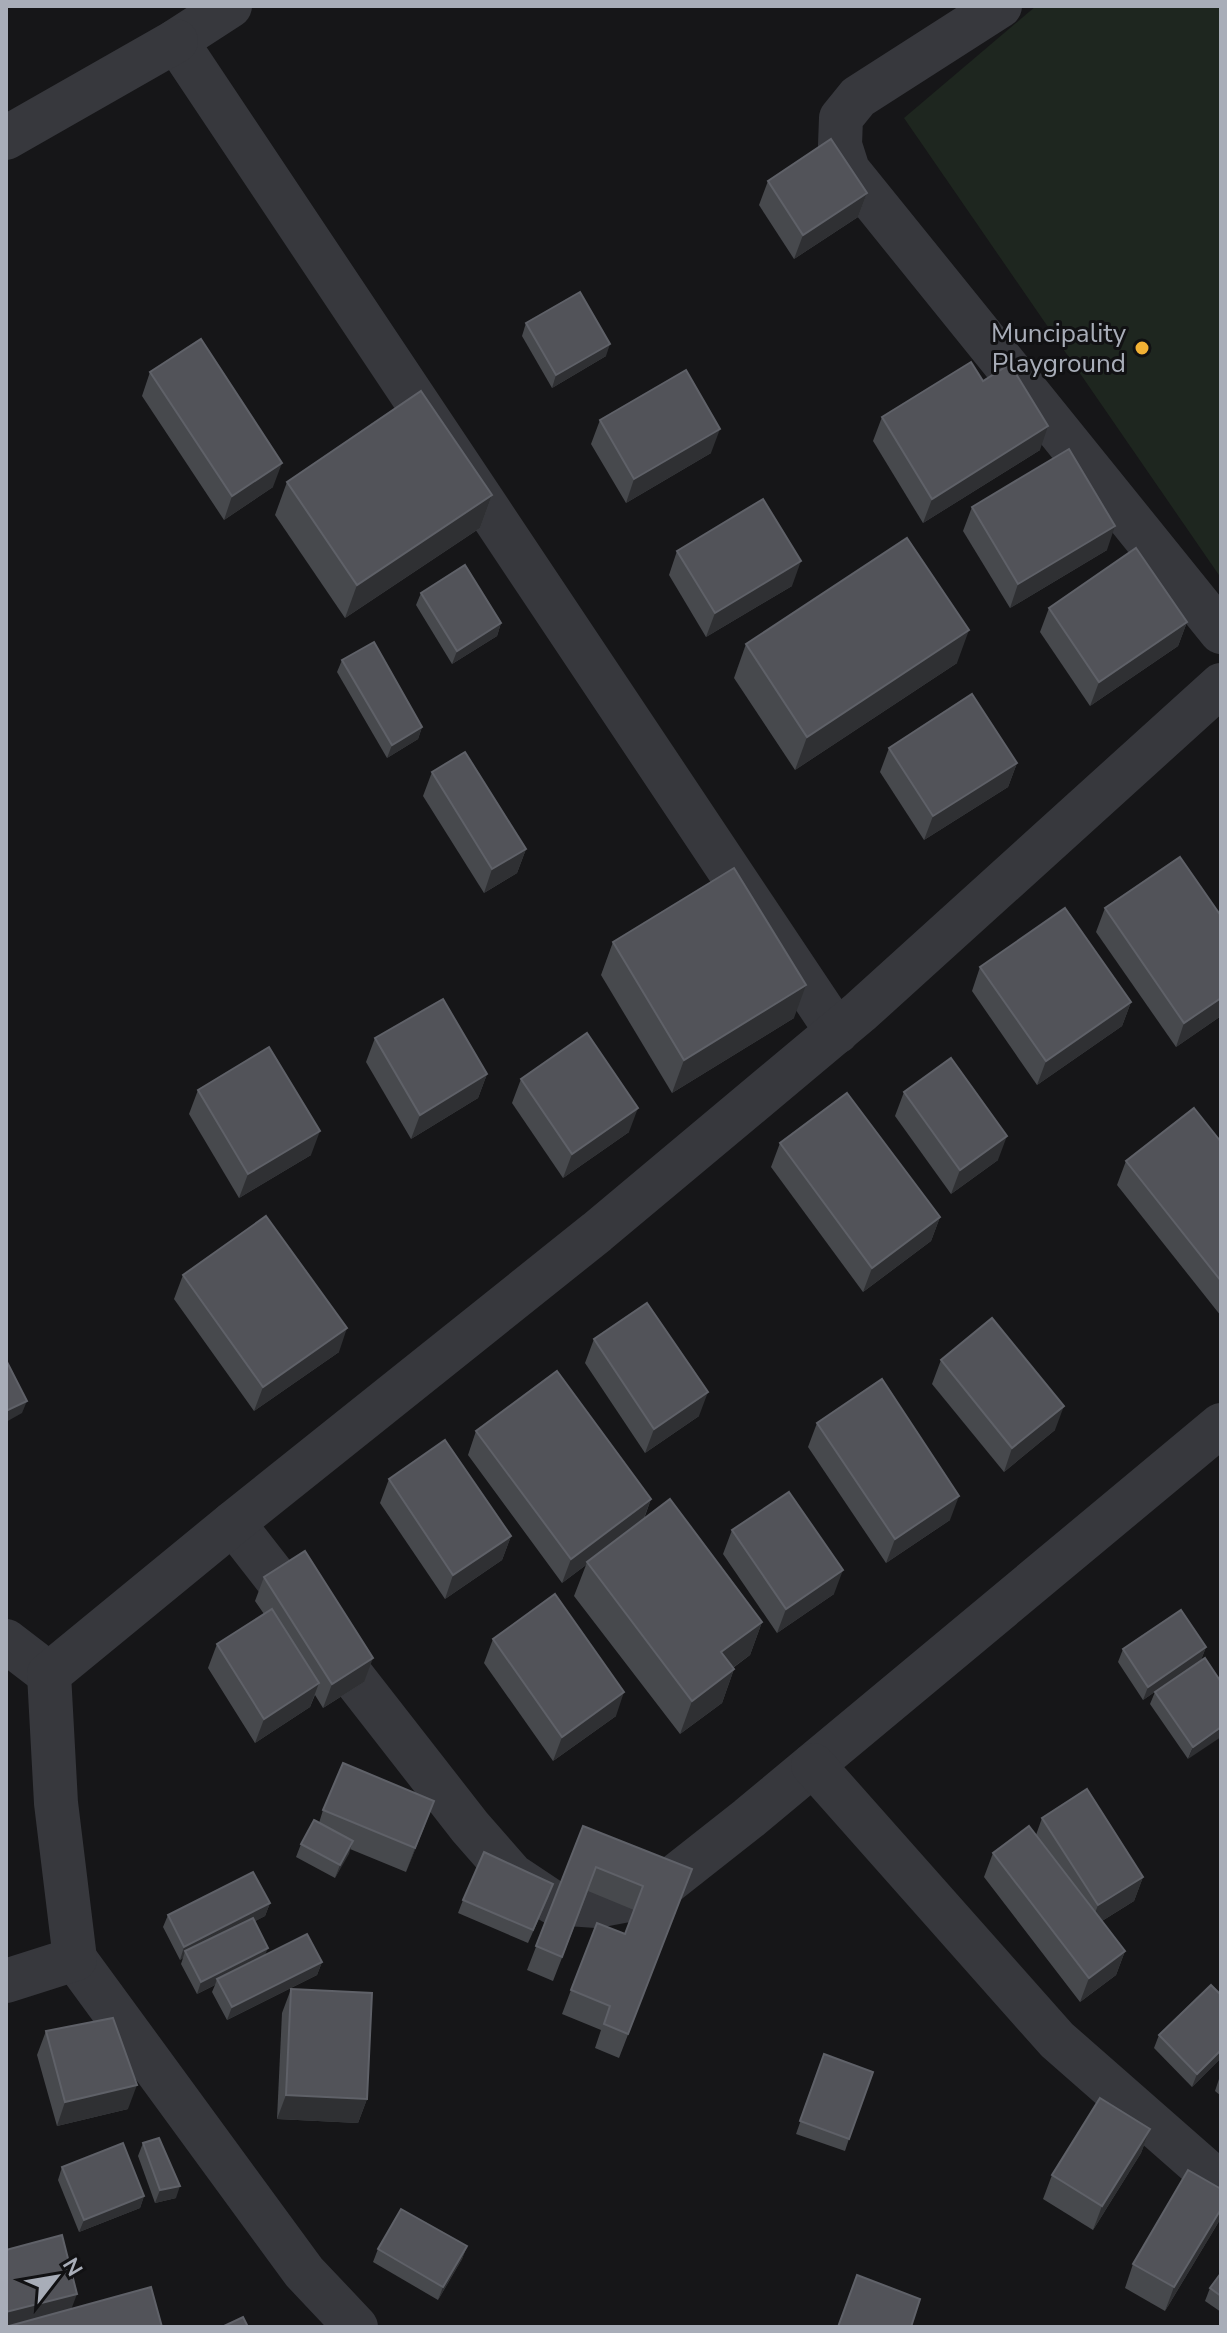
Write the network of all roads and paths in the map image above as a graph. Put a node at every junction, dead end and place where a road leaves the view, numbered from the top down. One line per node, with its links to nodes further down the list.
1 (230, 6): 3 (street)
2 (1000, 6): 5 (street)
3 (176, 41): 4 (street); 7 (street)
4 (6, 138)
5 (1221, 632)
6 (1221, 685): 7 (street)
7 (837, 1032): 9 (street)
8 (1221, 1425): 12 (street)
9 (233, 1523): 11 (street); 12 (street)
10 (6, 1641): 11 (street)
11 (49, 1674): 13 (street)
12 (813, 1765): 15 (street)
13 (75, 1959): 14 (street); 16 (street)
14 (6, 1981)
15 (1221, 2184)
16 (357, 2327)

